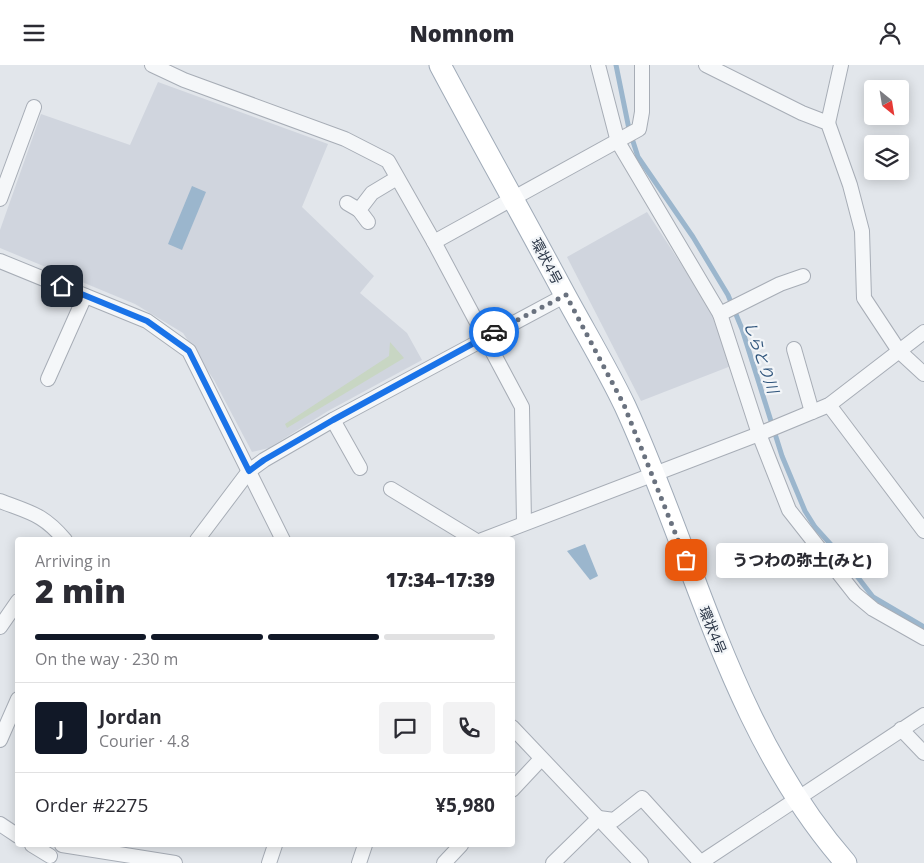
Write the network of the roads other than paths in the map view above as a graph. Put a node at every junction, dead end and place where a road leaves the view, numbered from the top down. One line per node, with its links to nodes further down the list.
1 (440, 65): 11 (main road, 環状4号)
2 (598, 65): 9 (street)
3 (642, 65): 9 (street)
4 (706, 65): 8 (street)
5 (841, 65): 8 (street)
6 (160, 66): 10 (street)
7 (34, 107): 12 (street)
8 (828, 123): 25 (street)
9 (620, 140): 11 (street); 21 (street)
10 (397, 178): 14 (street); 16 (street)
11 (513, 198): 16 (street); 19 (main road, 環状4号)
12 (0, 199)
13 (346, 203): 14 (street)
14 (360, 210): 15 (street)
15 (368, 221)
16 (434, 242): 23 (street)
17 (0, 261): 20 (street)
18 (803, 276): 21 (street)
19 (566, 295): 23 (street); 34 (main road, 環状4号)
20 (85, 296): 26 (street); 33 (street)
21 (720, 313): 31 (street)
22 (924, 332): 25 (street)
23 (485, 337): 30 (street); 37 (street)
24 (794, 349): 29 (street)
25 (899, 351): 27 (street); 28 (street)
26 (54, 374)
27 (924, 374)
28 (829, 405): 29 (street); 38 (street)
29 (812, 412): 31 (street)
30 (333, 420): 32 (street); 33 (street)
31 (761, 433): 34 (street); 46 (street)
32 (360, 468)
33 (249, 471): 40 (street); 41 (street)
34 (652, 473): 37 (street); 55 (main road, 環状4号)
35 (391, 489): 42 (street)
36 (0, 501): 39 (street)
37 (524, 523): 43 (street)
38 (924, 531)
39 (61, 537)
40 (199, 537)
41 (281, 537)
42 (470, 537)
43 (489, 537)
44 (15, 604): 45 (street)
45 (0, 627)
46 (924, 638)
47 (15, 706): 51 (street)
48 (924, 715): 49 (street)
49 (901, 729): 52 (street); 55 (street)
50 (515, 730): 53 (street)
51 (0, 740)
52 (924, 753)
53 (541, 759): 54 (street); 56 (street)
54 (515, 787)
55 (798, 799): 71 (street); 72 (main road, 環状4号)
56 (599, 818): 69 (street); 70 (street); 71 (street)
57 (0, 824): 58 (street)
58 (15, 834)
59 (36, 847): 64 (street)
60 (75, 847): 65 (street)
61 (274, 847): 66 (street)
62 (364, 847): 67 (street)
63 (459, 847): 68 (street)
64 (51, 855)
65 (175, 863)
66 (269, 863)
67 (359, 863)
68 (444, 863)
69 (553, 863)
70 (641, 863)
71 (701, 863)
72 (846, 863)

